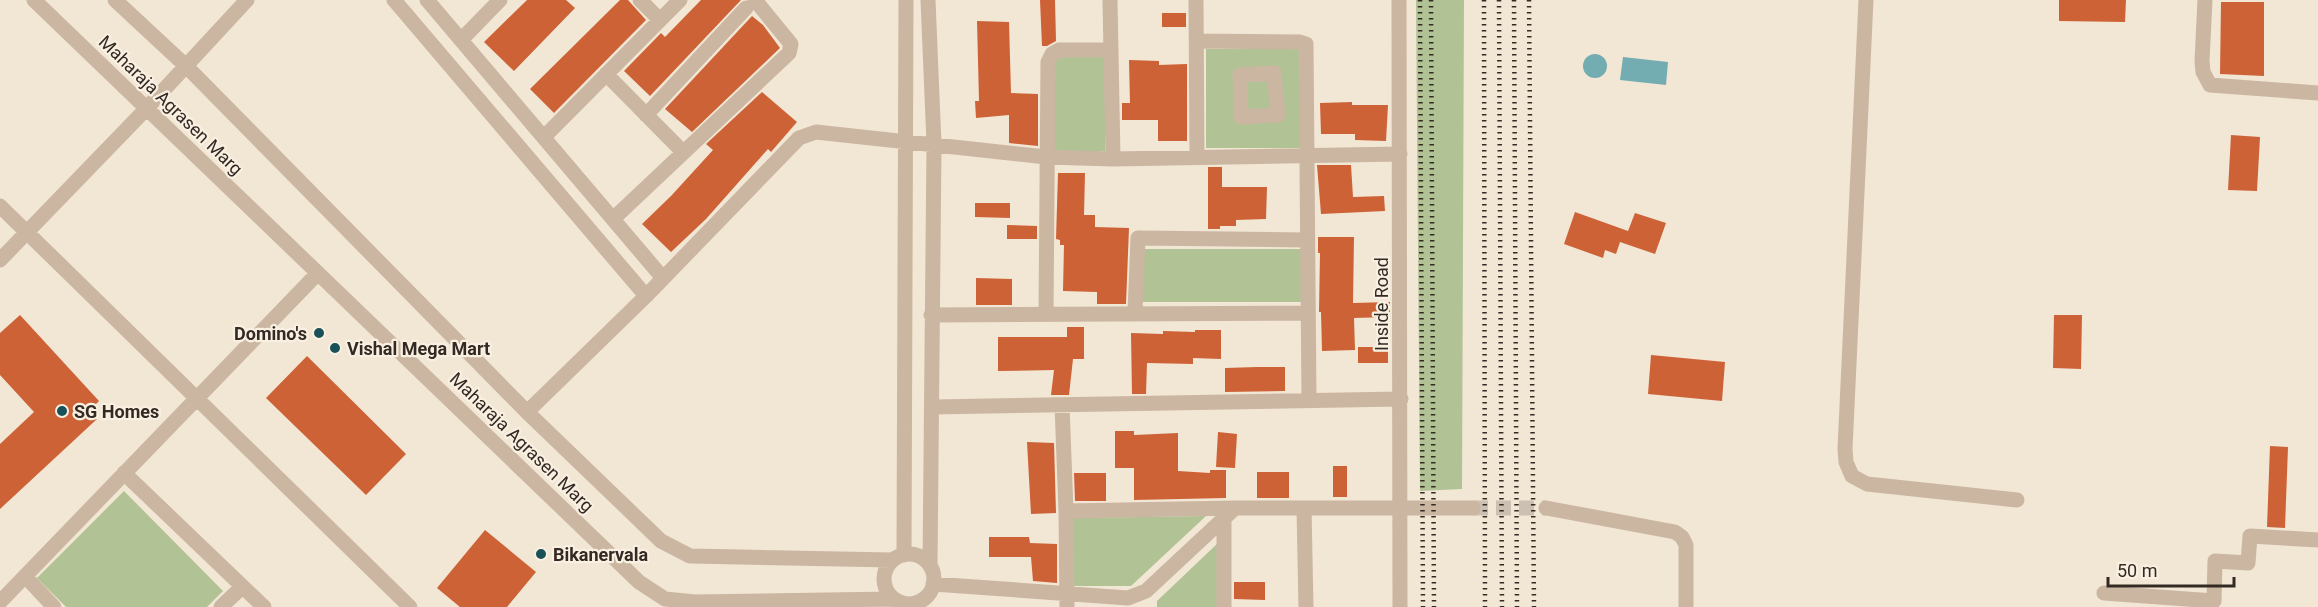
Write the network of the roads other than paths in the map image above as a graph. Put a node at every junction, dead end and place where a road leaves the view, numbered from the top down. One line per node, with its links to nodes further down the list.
1 (34, 0): 24 (street, Maharaja Agrasen Marg)
2 (115, 0): 21 (street, Maharaja Agrasen Marg)
3 (247, 0): 21 (street)
4 (394, 0): 42 (street)
5 (427, 0): 18 (street)
6 (500, 0): 18 (street)
7 (640, 0): 17 (street)
8 (680, 0): 17 (street)
9 (1110, 0): 20 (street)
10 (1196, 0): 19 (street)
11 (1399, 0): 30 (street, Inside Road)
12 (1866, 0): 54 (street)
13 (2205, 0): 23 (street)
14 (928, 2): 15 (street); 28 (street)
15 (906, 3): 27 (street)
16 (751, 4): 25 (street); 29 (street)
17 (660, 20): 22 (street)
18 (461, 40): 26 (street)
19 (1197, 41): 31 (street); 32 (street)
20 (1111, 50): 33 (street); 34 (street)
21 (186, 66): 24 (street); 52 (street, Maharaja Agrasen Marg)
22 (606, 74): 25 (street); 26 (street)
23 (2318, 93)
24 (147, 108): 37 (street); 40 (street, Maharaja Agrasen Marg)
25 (646, 115): 29 (street)
26 (544, 137): 36 (street)
27 (906, 143): 28 (street); 41 (street); 62 (street)
28 (934, 144): 33 (street); 46 (street)
29 (683, 152): 36 (street)
30 (1400, 154): 31 (street); 48 (street, Inside Road)
31 (1308, 156): 32 (street); 38 (street)
32 (1197, 157): 34 (street)
33 (1046, 158): 34 (street); 45 (street)
34 (1113, 159)
35 (0, 206): 37 (street)
36 (613, 219): 41 (street)
37 (27, 232): 39 (street); 47 (street)
38 (1307, 240): 43 (street); 44 (street)
39 (0, 260)
40 (318, 273): 47 (street); 71 (street, Maharaja Agrasen Marg)
41 (662, 277): 42 (street)
42 (646, 296): 52 (street)
43 (1135, 313): 44 (street); 45 (street)
44 (1308, 313): 49 (street)
45 (1046, 314): 46 (street)
46 (932, 315): 51 (street)
47 (197, 398): 53 (street); 76 (street)
48 (1401, 399): 49 (street); 56 (street, Inside Road)
49 (1309, 401): 50 (street)
50 (1062, 405): 51 (street); 59 (street)
51 (932, 407): 63 (street)
52 (527, 412): 62 (street, Maharaja Agrasen Marg)
53 (124, 473): 64 (street); 65 (street)
54 (2017, 500)
55 (1305, 508): 56 (street); 60 (street); 79 (street)
56 (1401, 508): 57 (street); 80 (street, Inside Road)
57 (1473, 508)
58 (1546, 508): 81 (street)
59 (1066, 511): 60 (street); 69 (street)
60 (1229, 513): 66 (street); 78 (street)
61 (2318, 540): 67 (street)
62 (898, 557): 63 (street); 72 (street)
63 (930, 566): 68 (street)
64 (25, 576): 70 (street); 73 (street)
65 (242, 586): 74 (street); 75 (street)
66 (1146, 591): 69 (street); 77 (street)
67 (2104, 593)
68 (930, 596): 69 (street); 72 (street)
69 (1067, 601)
70 (0, 602)
71 (662, 603): 72 (street, Maharaja Agrasen Marg)
72 (901, 603)
73 (54, 607)
74 (221, 607)
75 (264, 607)
76 (410, 607)
77 (1147, 607)
78 (1224, 607)
79 (1306, 607)
80 (1400, 607)
81 (1686, 607)

